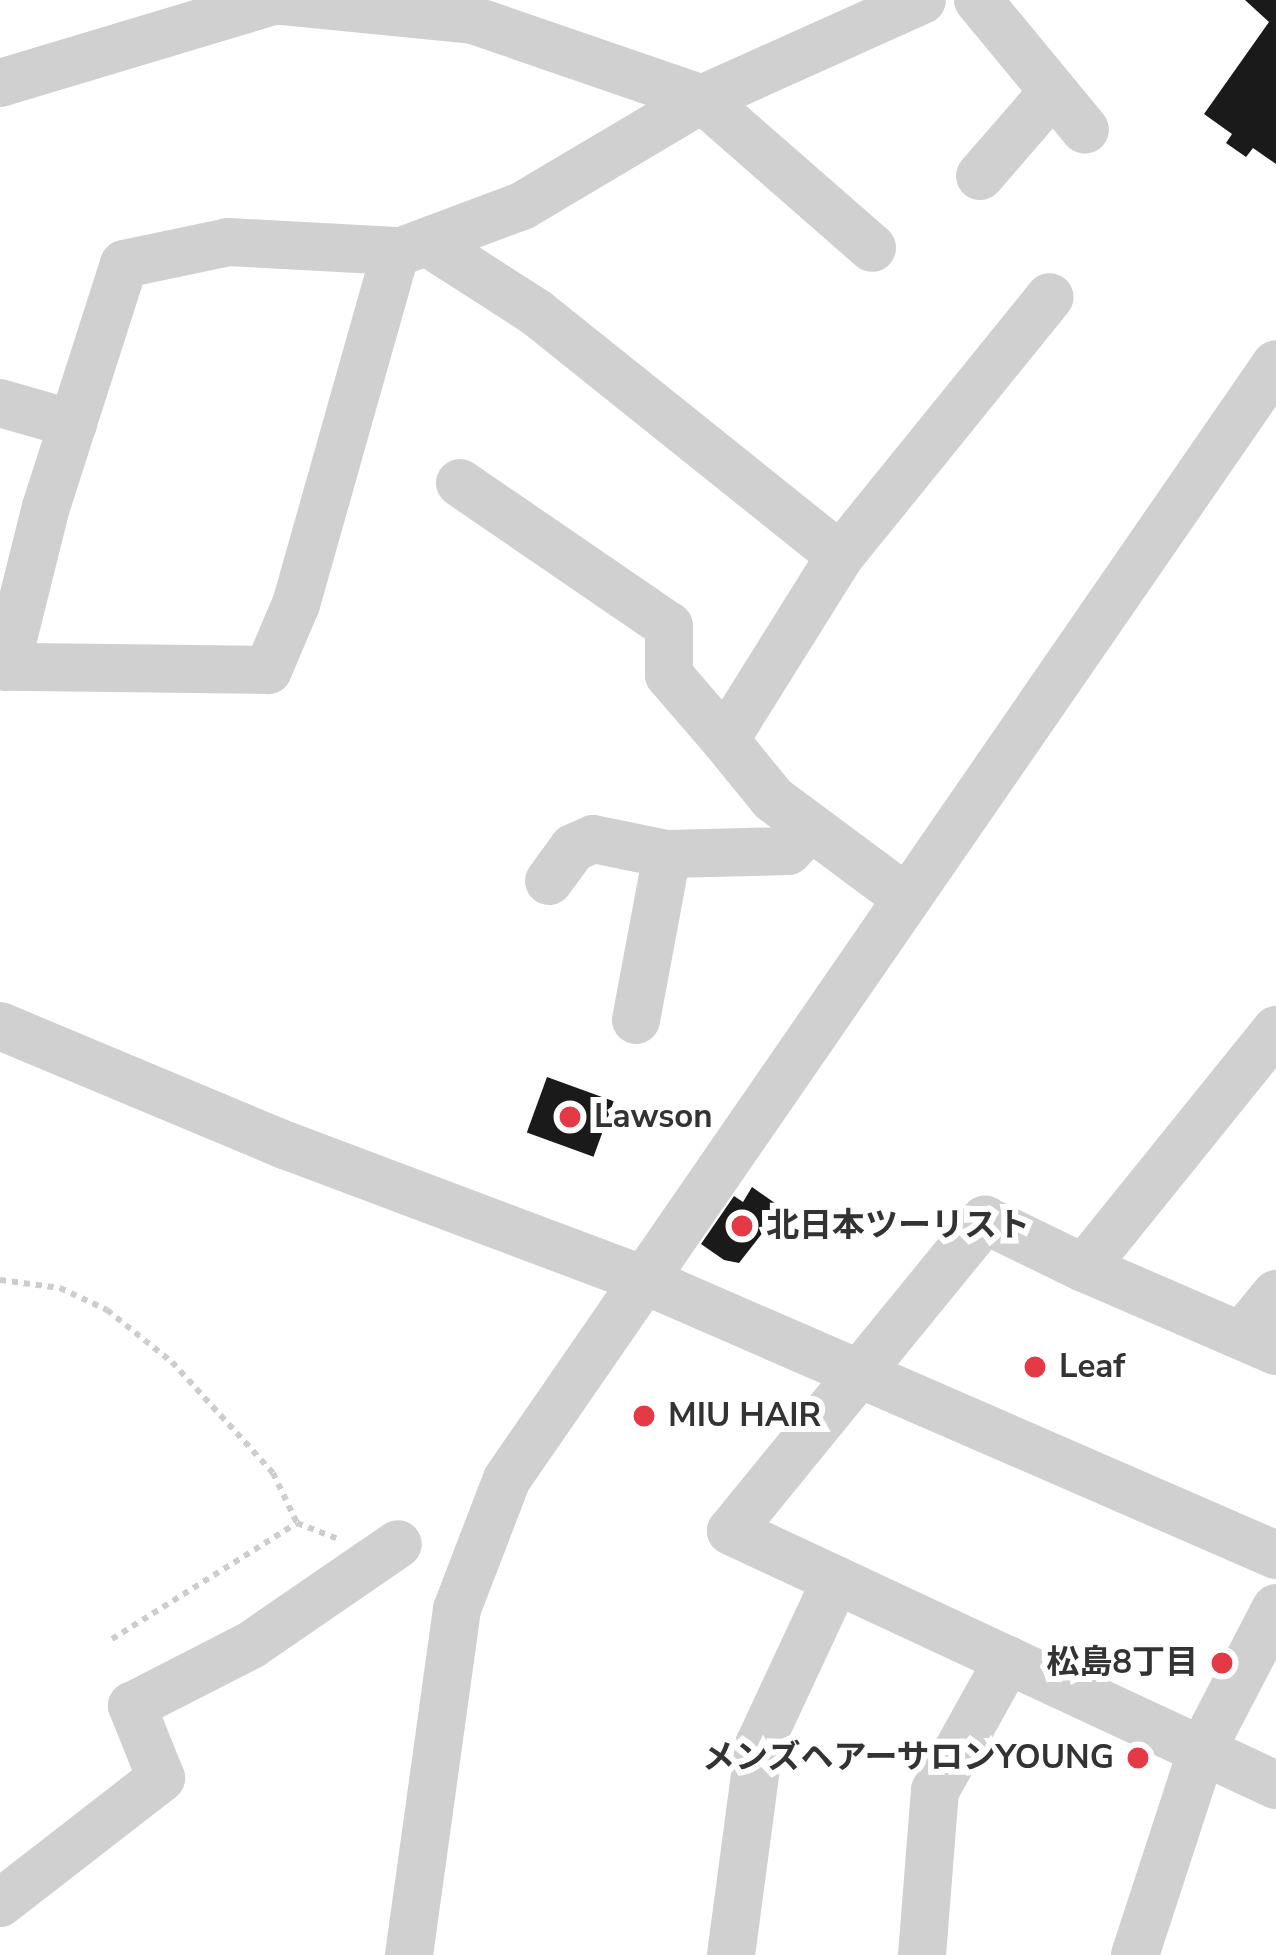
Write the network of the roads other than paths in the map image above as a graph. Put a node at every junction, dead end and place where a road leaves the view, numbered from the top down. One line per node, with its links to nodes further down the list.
1 (273, 0): 4 (street); 5 (street)
2 (922, 0): 7 (street)
3 (978, 0): 6 (street)
4 (486, 10): 7 (street)
5 (0, 82)
6 (1052, 93): 8 (street); 9 (street)
7 (702, 99): 10 (street); 11 (street)
8 (1085, 130)
9 (980, 176)
10 (413, 248): 15 (street); 15 (street); 17 (street)
11 (872, 248)
12 (1050, 297): 17 (street)
13 (1276, 364): 22 (street)
14 (0, 403): 15 (street)
15 (73, 424)
16 (460, 484): 18 (street)
17 (840, 556): 18 (street)
18 (725, 740): 19 (street)
19 (810, 829): 20 (street); 22 (street)
20 (667, 854): 21 (street); 23 (street)
21 (549, 880)
22 (905, 897): 27 (street)
23 (636, 1020)
24 (0, 1026): 27 (street)
25 (1276, 1030): 26 (street)
26 (1084, 1268): 29 (street); 30 (street)
27 (639, 1278): 30 (street); 39 (street)
28 (1276, 1294): 29 (street)
29 (1260, 1342)
30 (858, 1372): 32 (street); 33 (street)
31 (398, 1544): 38 (street)
32 (1276, 1555)
33 (836, 1580): 35 (street); 40 (street)
34 (1276, 1608): 36 (street)
35 (1008, 1660): 36 (street); 41 (street)
36 (1202, 1750): 37 (street); 42 (street)
37 (1276, 1785)
38 (0, 1903)
39 (409, 1955)
40 (731, 1955)
41 (922, 1955)
42 (1136, 1955)

